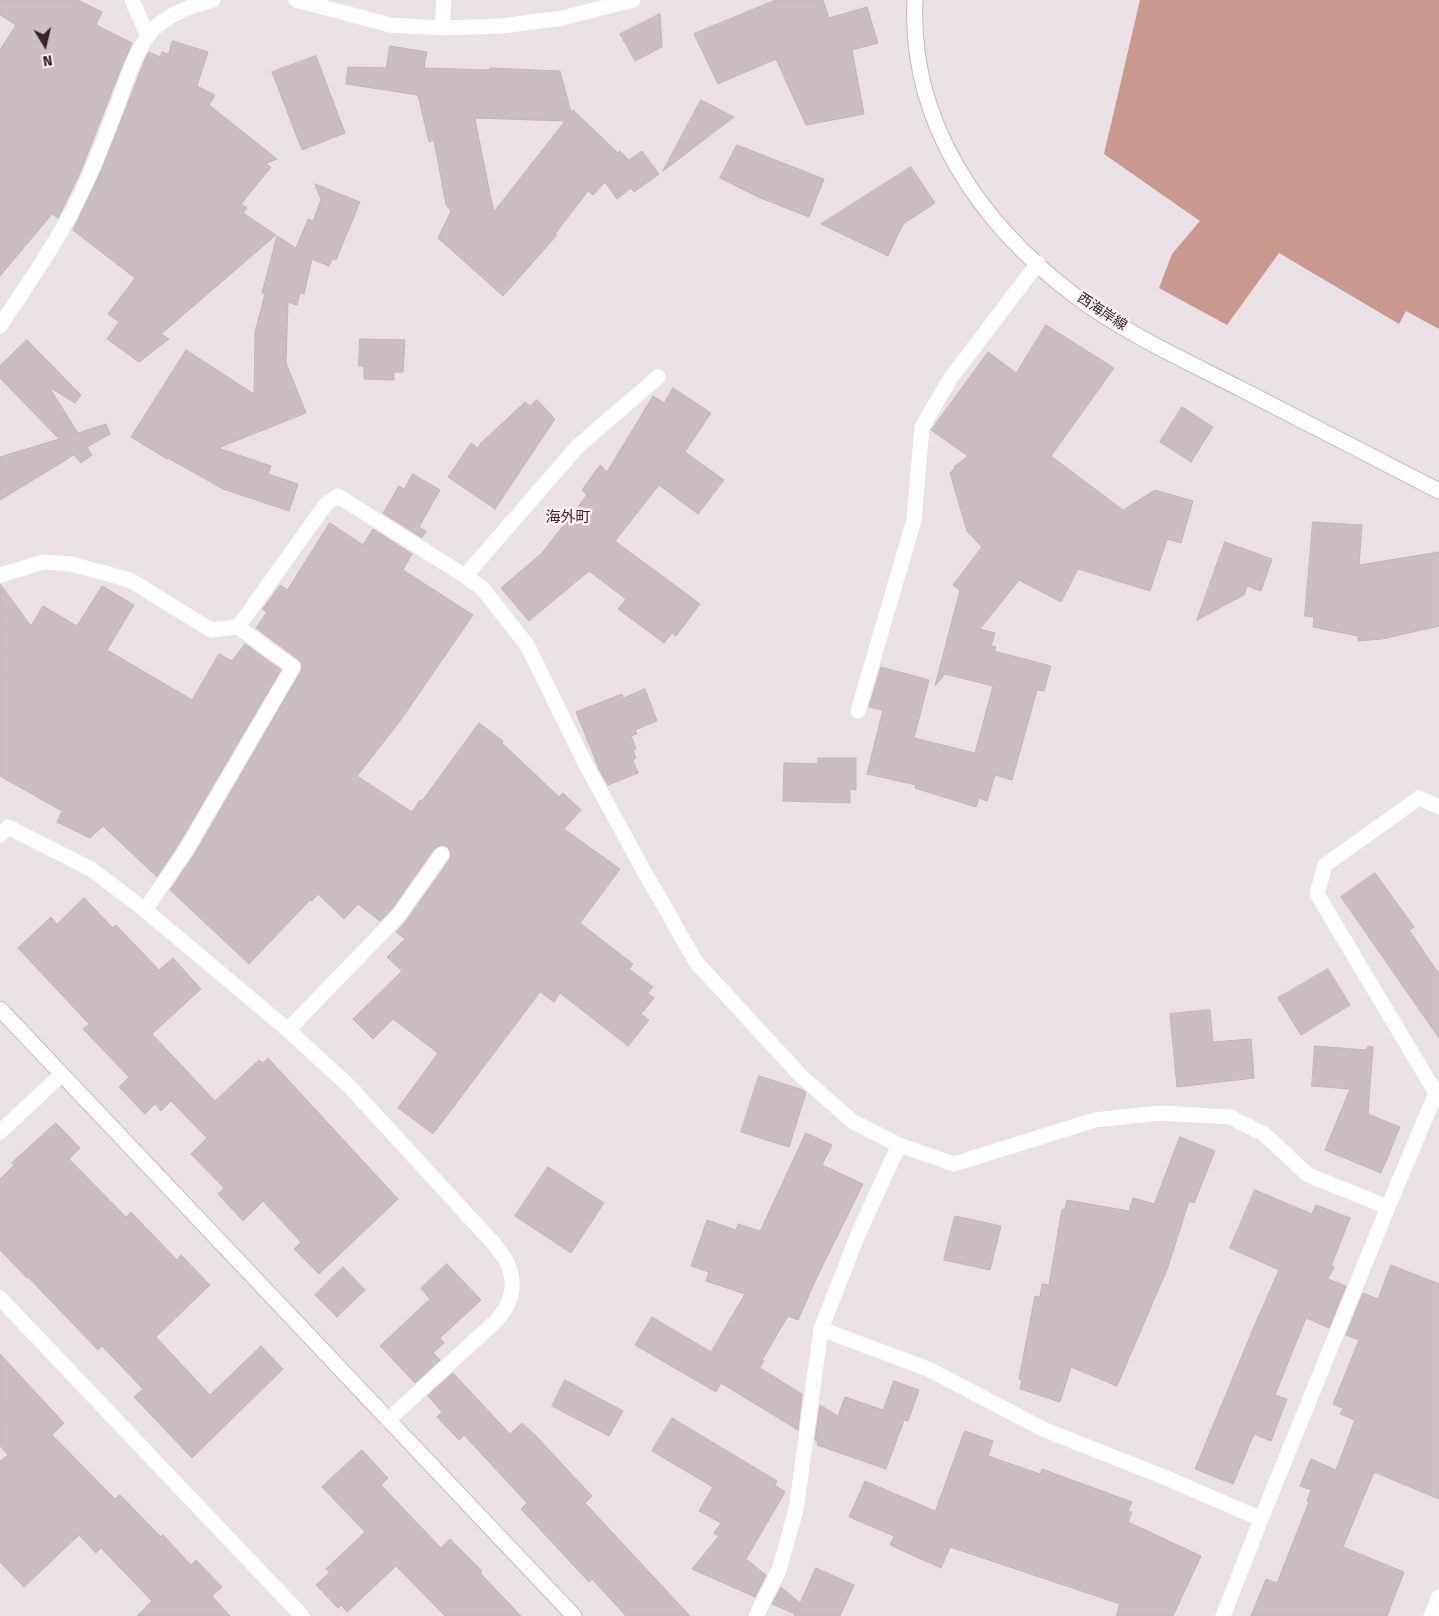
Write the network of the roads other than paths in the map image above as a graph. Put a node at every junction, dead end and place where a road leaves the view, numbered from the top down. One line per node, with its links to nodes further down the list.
1 (132, 0): 8 (street)
2 (213, 0): 8 (street)
3 (296, 0): 7 (street)
4 (444, 0): 7 (street)
5 (633, 0): 7 (street)
6 (915, 0): 9 (street, 西海岸線)
7 (442, 28)
8 (148, 36): 10 (street)
9 (1038, 264): 12 (street, 西海岸線); 16 (street)
10 (0, 326)
11 (658, 377): 14 (street)
12 (1439, 491)
13 (0, 575): 15 (street)
14 (466, 576): 15 (street); 25 (street)
15 (238, 627): 20 (street)
16 (858, 711)
17 (1439, 807): 26 (street)
18 (0, 835): 20 (street)
19 (442, 854): 22 (street)
20 (146, 910): 22 (street)
21 (0, 1009): 23 (street)
22 (288, 1030): 29 (street)
23 (61, 1074): 24 (street); 29 (street)
24 (0, 1132)
25 (899, 1145): 26 (street); 28 (street)
26 (1388, 1207): 30 (street)
27 (0, 1298): 32 (street)
28 (821, 1329): 30 (street); 34 (street)
29 (388, 1420): 33 (street)
30 (1261, 1519): 35 (street)
31 (1439, 1597): 36 (street)
32 (302, 1616)
33 (574, 1616)
34 (756, 1616)
35 (1223, 1616)
36 (1431, 1616)

